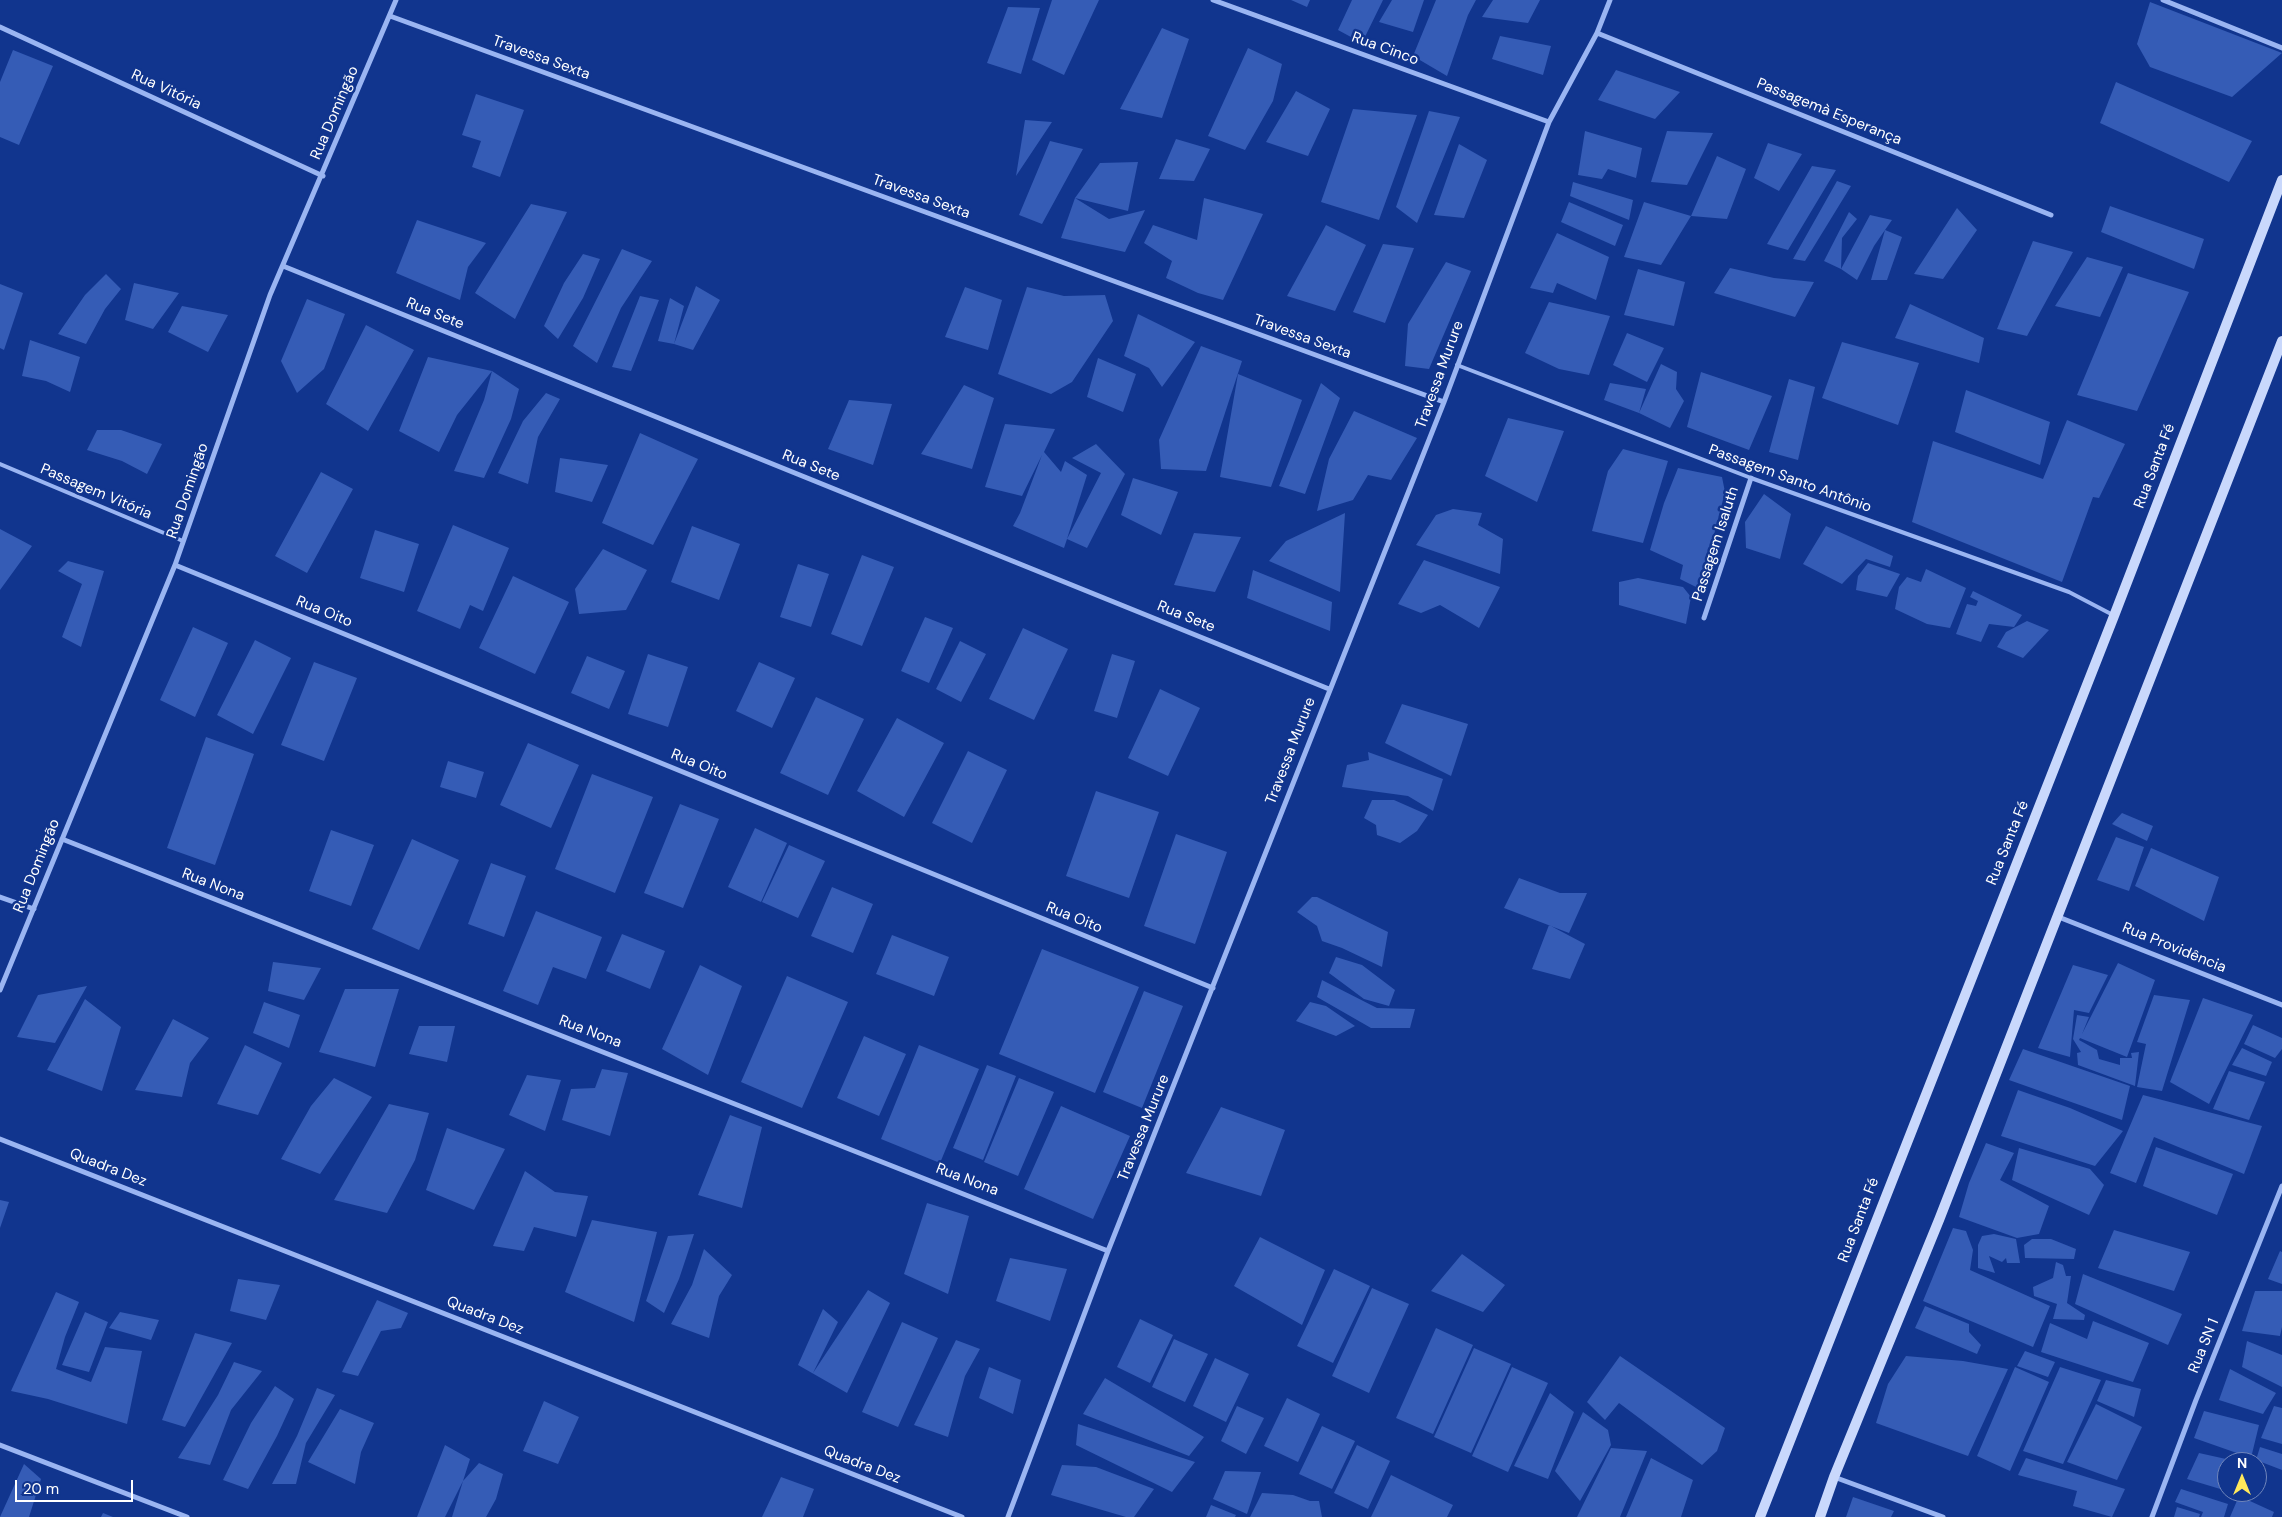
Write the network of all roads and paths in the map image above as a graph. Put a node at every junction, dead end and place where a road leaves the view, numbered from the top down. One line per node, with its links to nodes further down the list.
1 (396, 0): 5 (street, Rua Domingão)
2 (1213, 0): 9 (street, Rua Cinco)
3 (1610, 0): 7 (street, Travessa Murure)
4 (2163, 0): 8 (street)
5 (390, 16): 10 (street, Rua Domingão); 16 (street, Travessa Sexta)
6 (0, 27): 10 (street, Rua Vitória)
7 (1597, 33): 9 (street, Travessa Murure); 12 (street, Passagemà Esperança)
8 (2282, 48)
9 (1549, 122): 15 (street, Travessa Murure)
10 (322, 176): 13 (street, Rua Domingão)
11 (2282, 180): 21 (street, Rua Santa Fé)
12 (2051, 215)
13 (283, 266): 19 (street, Rua Domingão); 23 (street, Rua Sete)
14 (2282, 341): 27 (street)
15 (1457, 365): 16 (street, Travessa Murure); 18 (lane, Passagem Santo Antônio)
16 (1444, 402): 23 (street, Travessa Murure)
17 (0, 464): 19 (lane, Passagem Vitória)
18 (1751, 478): 21 (lane, Passagem Santo Antônio); 22 (street, Passagem Isaluth)
19 (183, 541): 20 (street, Rua Domingão)
20 (175, 565): 24 (street, Rua Domingão); 28 (street, Rua Oito)
21 (2114, 616): 39 (street, Rua Santa Fé)
22 (1704, 618)
23 (1329, 689): 28 (street, Travessa Murure)
24 (62, 839): 26 (street, Rua Domingão); 33 (street, Rua Nona)
25 (0, 897): 26 (street)
26 (34, 909): 29 (street, Rua Domingão)
27 (2056, 915): 30 (street, Rua Providência); 35 (street)
28 (1213, 988): 33 (street, Travessa Murure)
29 (0, 990)
30 (2282, 1005)
31 (0, 1139): 37 (street, Quadra Dez)
32 (2282, 1186): 42 (street, Rua SN 1)
33 (1108, 1250): 38 (street, Travessa Murure)
34 (0, 1445): 36 (street)
35 (1834, 1477): 40 (street); 41 (street)
36 (186, 1517)
37 (962, 1517)
38 (1008, 1517)
39 (1760, 1517)
40 (1820, 1517)
41 (1943, 1517)
42 (2152, 1517)

